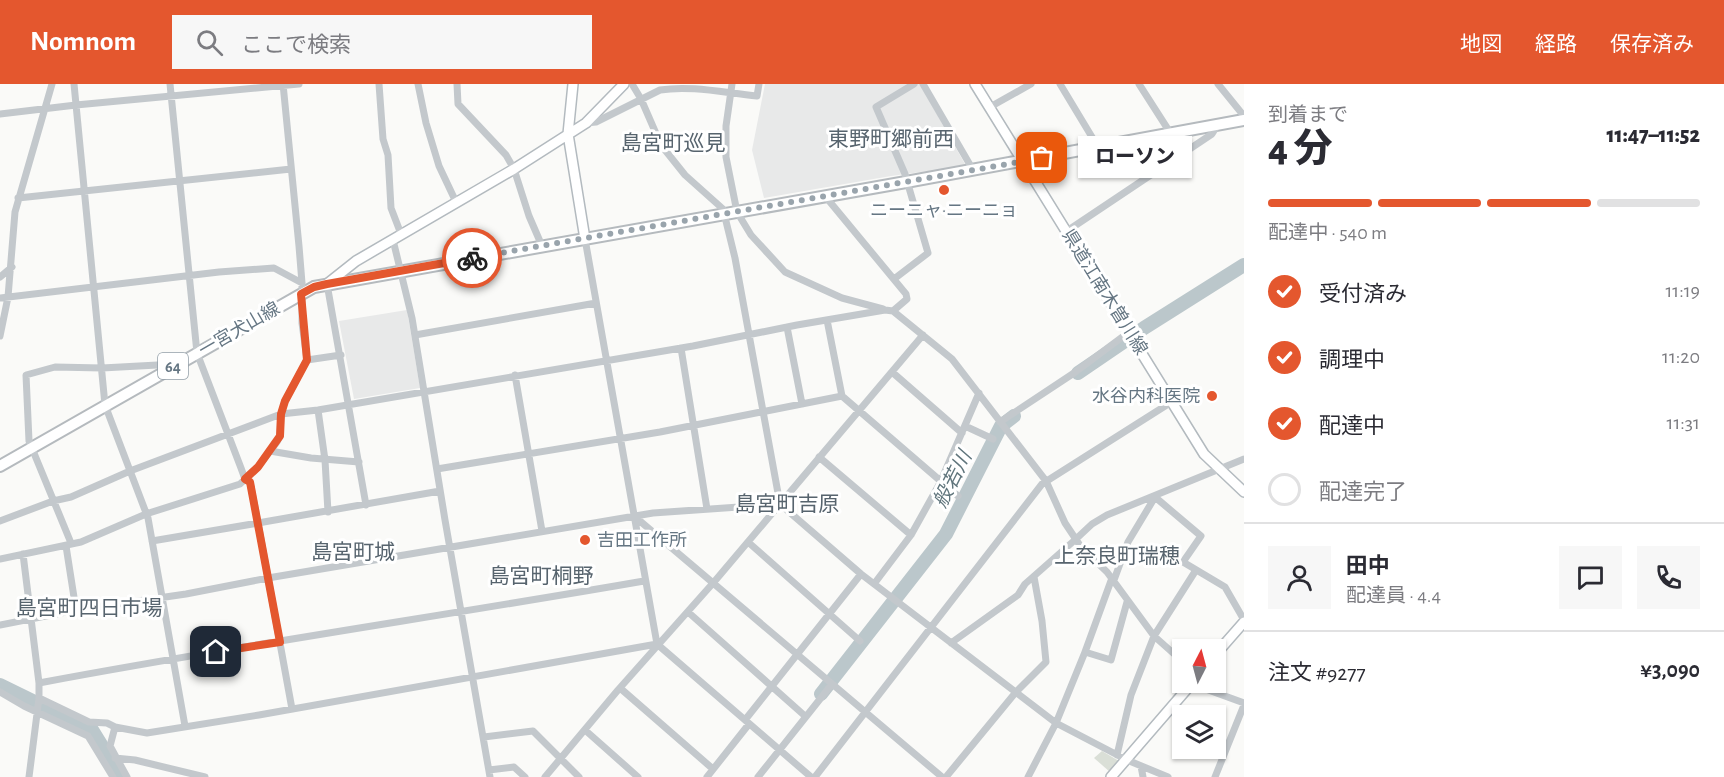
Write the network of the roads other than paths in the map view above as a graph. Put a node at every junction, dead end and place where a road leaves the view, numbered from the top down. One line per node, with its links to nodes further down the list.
1 (52, 84): 25 (street)
2 (74, 84): 24 (street)
3 (170, 84): 22 (street)
4 (283, 84): 5 (street); 22 (street); 35 (street)
5 (299, 84)
6 (379, 84): 47 (street)
7 (418, 84): 43 (street)
8 (457, 84): 36 (street)
9 (573, 84): 31 (main road)
10 (624, 84): 29 (main road)
11 (632, 84): 23 (street)
12 (732, 84): 21 (street)
13 (759, 84): 21 (street)
14 (914, 84): 39 (street)
15 (923, 84): 37 (street)
16 (975, 84): 26 (main road, 県道江南木曽川線)
17 (1030, 84): 26 (street)
18 (1060, 84): 33 (street)
19 (1139, 84): 32 (street)
20 (1218, 84): 28 (street)
21 (730, 94): 23 (street); 44 (street)
22 (171, 96): 24 (street); 38 (street)
23 (641, 99): 29 (street); 45 (street)
24 (76, 105): 25 (street); 40 (street)
25 (45, 108): 27 (street); 42 (street)
26 (990, 108): 34 (main road, 県道江南木曽川線)
27 (0, 114)
28 (1244, 118): 30 (main road, 一宮犬山線 / 64)
29 (586, 123): 31 (main road)
30 (1217, 126): 32 (main road, 一宮犬山線 / 64); 46 (street)
31 (568, 134): 36 (main road); 48 (main road)
32 (1171, 134): 33 (main road, 一宮犬山線 / 64)
33 (1098, 147): 34 (main road, 一宮犬山線 / 64)
34 (1024, 161): 37 (main road, 一宮犬山線 / 64); 46 (main road, 県道江南木曽川線)
35 (291, 169): 38 (street); 57 (street)
36 (514, 169): 43 (main road); 49 (street)
37 (973, 170): 39 (main road, 一宮犬山線 / 64)
38 (180, 181): 40 (street); 52 (street)
39 (906, 182): 41 (main road, 一宮犬山線 / 64); 54 (street)
40 (84, 192): 42 (street); 56 (street)
41 (825, 196): 44 (main road, 一宮犬山線 / 64); 54 (street)
42 (18, 198): 50 (street)
43 (456, 201): 47 (main road)
44 (737, 212): 45 (main road, 一宮犬山線 / 64); 60 (street)
45 (725, 213): 48 (main road, 一宮犬山線 / 64); 65 (street)
46 (1068, 231): 63 (main road, 県道江南木曽川線)
47 (397, 237): 51 (street); 55 (main road)
48 (585, 239): 49 (main road, 一宮犬山線 / 64); 59 (street)
49 (542, 246): 51 (main road, 一宮犬山線 / 64)
50 (12, 267): 53 (street); 58 (street)
51 (400, 271): 55 (main road, 一宮犬山線 / 64); 64 (street)
52 (189, 276): 56 (street); 57 (street); 69 (street)
53 (0, 277)
54 (894, 279): 60 (street)
55 (327, 284): 57 (main road, 一宮犬山線 / 64); 70 (street)
56 (93, 287): 58 (street); 74 (street)
57 (302, 288): 69 (main road, 一宮犬山線 / 64); 71 (street)
58 (4, 298): 67 (street)
59 (596, 303): 64 (street); 72 (street)
60 (889, 310): 61 (street); 66 (street)
61 (827, 320): 62 (street); 79 (street)
62 (786, 327): 65 (street); 82 (street)
63 (1129, 332): 80 (main road, 県道江南木曽川線); 88 (street)
64 (415, 335): 77 (street)
65 (748, 335): 68 (street); 86 (street)
66 (923, 335): 75 (street); 78 (street)
67 (0, 336)
68 (681, 348): 72 (street); 89 (street)
69 (197, 353): 73 (main road, 一宮犬山線 / 64); 91 (street)
70 (341, 356): 71 (street); 81 (street)
71 (307, 360): 87 (street)
72 (607, 360): 76 (street); 92 (street)
73 (178, 363): 74 (street); 83 (main road, 一宮犬山線 / 64)
74 (102, 368): 83 (street); 94 (street)
75 (892, 372): 85 (street); 90 (street)
76 (515, 375): 77 (street); 96 (street)
77 (425, 390): 81 (street); 102 (street)
78 (979, 393): 88 (street); 90 (street)
79 (842, 396): 82 (street); 85 (street)
80 (1173, 401): 103 (main road, 県道江南木曽川線); 106 (street)
81 (349, 404): 84 (street); 100 (street)
82 (802, 404): 86 (street)
83 (105, 405): 94 (main road, 一宮犬山線 / 64); 104 (street)
84 (318, 410): 87 (street); 98 (street)
85 (859, 411): 97 (street); 107 (street)
86 (762, 412): 89 (street); 113 (street)
87 (281, 414): 91 (street); 95 (street)
88 (1000, 422): 106 (street)
89 (694, 425): 92 (street); 115 (street)
90 (964, 430): 93 (street); 107 (street)
91 (227, 433): 104 (street); 105 (street)
92 (620, 439): 96 (street); 118 (street)
93 (993, 439)
94 (32, 448): 101 (main road, 一宮犬山線 / 64); 112 (street)
95 (270, 451): 98 (street); 105 (street)
96 (529, 454): 102 (street); 121 (street)
97 (819, 457): 113 (street); 122 (street)
98 (325, 459): 100 (street); 116 (street)
99 (1244, 459): 103 (street)
100 (359, 462): 114 (street)
101 (0, 466)
102 (437, 469): 108 (street)
103 (1218, 469): 109 (main road, 県道江南木曽川線); 111 (street)
104 (130, 471): 112 (street); 117 (street)
105 (245, 479): 117 (street); 120 (street)
106 (1046, 481): 123 (street); 147 (street)
107 (940, 483): 110 (street); 122 (street)
108 (440, 491): 114 (street); 127 (street)
109 (1244, 492)
110 (958, 496)
111 (1155, 497): 123 (street); 130 (street); 134 (street)
112 (53, 501): 119 (street); 126 (street)
113 (780, 504): 115 (street); 125 (street); 131 (street)
114 (366, 505): 116 (street)
115 (707, 509): 118 (street)
116 (328, 512): 120 (street)
117 (147, 514): 124 (street); 126 (street)
118 (634, 516): 121 (street); 135 (street); 136 (street)
119 (0, 521)
120 (258, 523): 124 (street); 133 (street)
121 (542, 531): 127 (street)
122 (911, 535): 137 (street)
123 (1076, 539): 132 (street); 134 (street)
124 (152, 541): 138 (street)
125 (748, 542): 136 (street); 143 (street)
126 (69, 544): 128 (street); 140 (street)
127 (450, 547): 133 (street); 141 (street)
128 (23, 554): 129 (street); 144 (street)
129 (0, 559)
130 (1196, 570): 145 (street); 148 (street)
131 (861, 573): 137 (street); 143 (street)
132 (1034, 577): 152 (street); 164 (street)
133 (268, 578): 138 (street); 150 (street)
134 (1113, 579): 139 (street); 154 (street)
135 (645, 581): 141 (street); 153 (street)
136 (714, 582): 142 (street); 156 (street)
137 (874, 584): 147 (street)
138 (162, 598): 140 (street); 157 (street)
139 (1127, 602): 148 (street); 154 (street)
140 (76, 610): 144 (street)
141 (461, 612): 150 (street); 158 (street)
142 (688, 612): 153 (street); 161 (street)
143 (829, 614): 149 (street); 156 (street)
144 (31, 619): 146 (street); 159 (street)
145 (1244, 621): 151 (main road)
146 (0, 625)
147 (931, 628): 152 (street); 171 (street)
148 (1154, 636): 155 (street); 180 (street)
149 (860, 641)
150 (280, 642): 157 (street); 169 (street)
151 (1226, 642)
152 (951, 643): 164 (street)
153 (658, 645): 158 (street); 162 (street); 173 (street)
154 (1085, 652): 174 (street)
155 (1172, 652)
156 (797, 654): 160 (street); 161 (street)
157 (173, 658): 159 (street); 175 (street)
158 (474, 677): 169 (street); 178 (street)
159 (39, 683): 167 (street)
160 (832, 684): 171 (street); 172 (street)
161 (773, 686): 172 (street); 173 (street)
162 (620, 688): 177 (street); 185 (street)
163 (0, 692): 170 (street)
164 (1016, 692): 174 (street); 199 (street)
165 (1184, 693): 183 (main road)
166 (1217, 693): 168 (street)
167 (38, 700): 170 (street); 176 (street)
168 (1244, 704): 204 (street)
169 (292, 709): 175 (street)
170 (36, 711): 187 (street); 188 (street)
171 (866, 712): 198 (street); 199 (street)
172 (805, 716): 179 (street)
173 (747, 722): 179 (street); 185 (street)
174 (1056, 723): 180 (street); 200 (street)
175 (185, 726): 176 (street)
176 (115, 728): 181 (street)
177 (585, 730): 182 (street); 194 (street)
178 (484, 737): 182 (street); 186 (street)
179 (779, 750): 196 (street); 197 (street)
180 (1117, 755): 183 (street)
181 (115, 758): 189 (street); 190 (street)
182 (560, 760): 192 (street); 193 (street)
183 (1127, 760): 184 (street); 201 (main road)
184 (1141, 766): 202 (street); 203 (street)
185 (713, 769): 195 (street)
186 (489, 774): 191 (street)
187 (29, 777)
188 (113, 777)
189 (127, 777)
190 (205, 777)
191 (525, 777)
192 (545, 777)
193 (579, 777)
194 (638, 777)
195 (707, 777)
196 (758, 777)
197 (811, 777)
198 (815, 777)
199 (944, 777)
200 (1028, 777)
201 (1112, 777)
202 (1143, 777)
203 (1168, 777)
204 (1215, 777)

